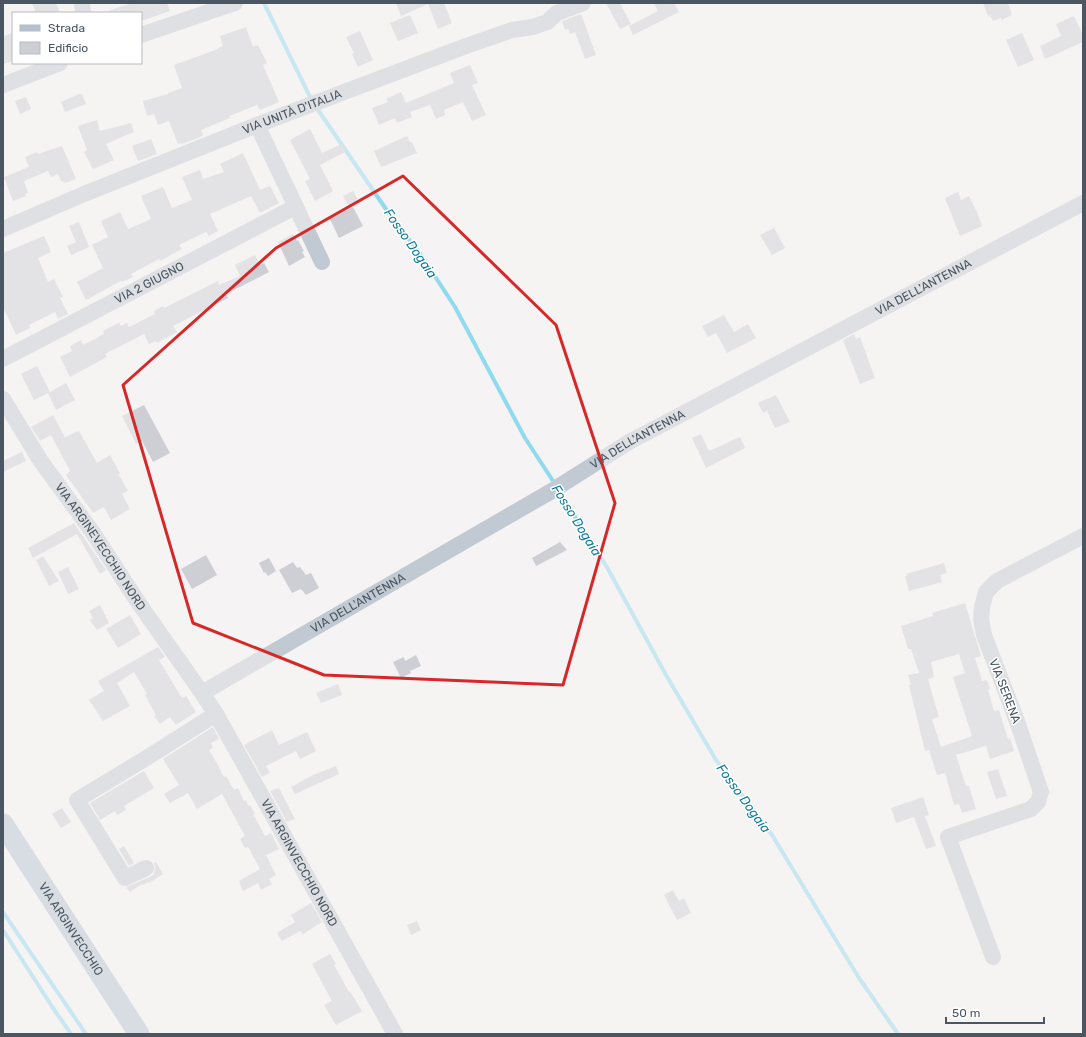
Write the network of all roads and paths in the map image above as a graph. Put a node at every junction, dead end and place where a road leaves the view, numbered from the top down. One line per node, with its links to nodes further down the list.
1 (235, 3): 3 (street)
2 (583, 3): 6 (street, VIA UNITÀ D'ITALIA)
3 (142, 35)
4 (57, 64): 5 (street)
5 (3, 85)
6 (257, 125): 8 (street); 9 (street, VIA UNITÀ D'ITALIA)
7 (1083, 204): 14 (street, VIA DELL'ANTENNA)
8 (295, 206): 10 (street); 11 (street, VIA 2 GIUGNO)
9 (3, 229)
10 (322, 262)
11 (3, 359)
12 (3, 399): 14 (street, VIA ARGINEVECCHIO NORD)
13 (1083, 536): 18 (street, VIA SERENA)
14 (202, 693): 15 (street, VIA ARGINVECCHIO NORD)
15 (216, 714): 17 (street); 20 (street, VIA ARGINVECCHIO NORD)
16 (3, 824): 19 (main road, VIA ARGINVECCHIO)
17 (146, 868)
18 (993, 957)
19 (139, 1034)
20 (395, 1034)

